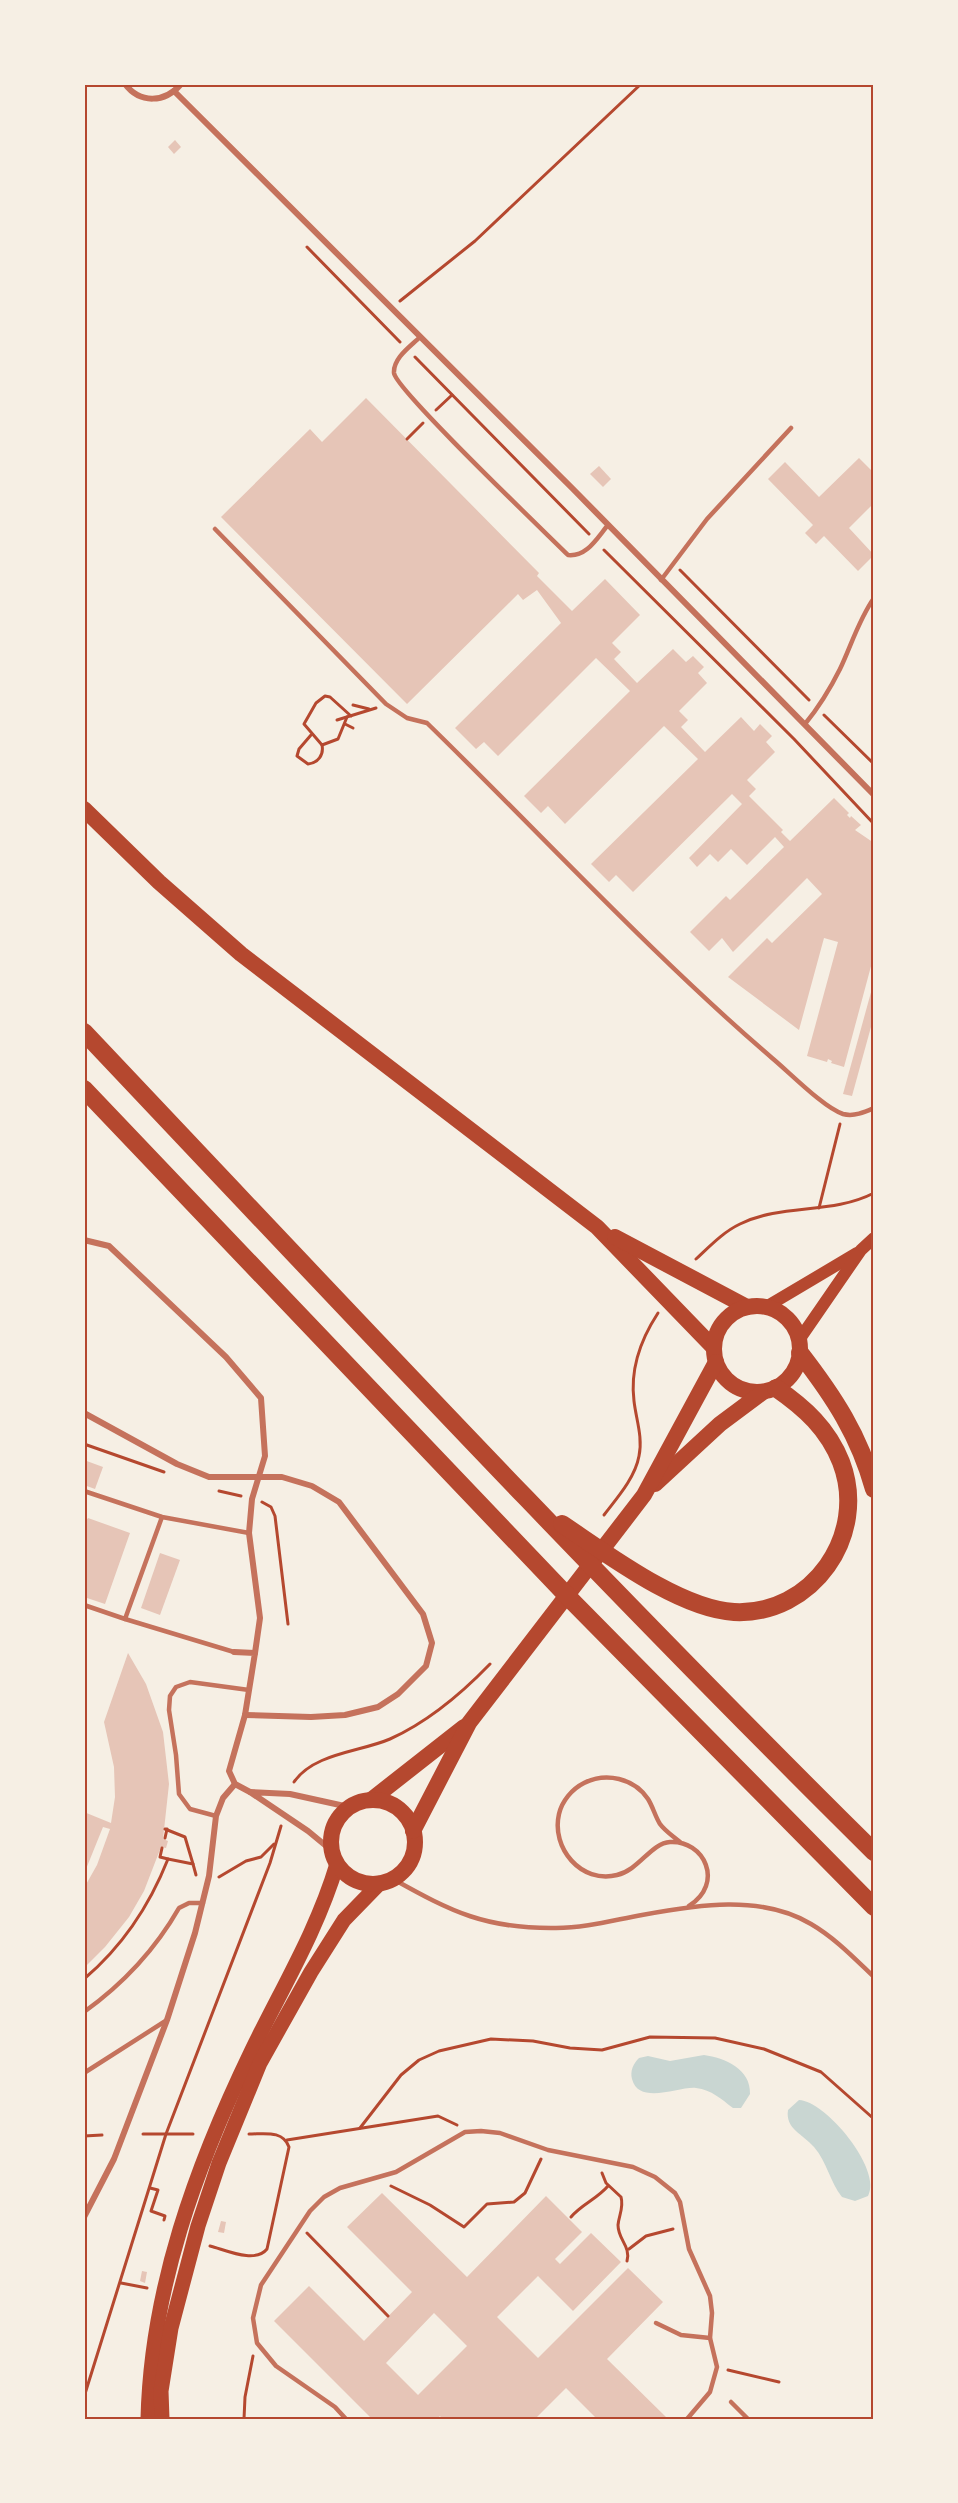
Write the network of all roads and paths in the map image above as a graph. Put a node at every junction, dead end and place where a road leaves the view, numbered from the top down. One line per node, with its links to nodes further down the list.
1 (125, 84): 4 (street)
2 (181, 84): 4 (street)
3 (641, 84): 5 (path)
4 (174, 92): 5 (street)
5 (391, 307): 6 (street)
6 (420, 337): 8 (street); 8 (lane)
7 (791, 428): 10 (lane)
8 (608, 525): 11 (street)
9 (215, 529): 13 (lane)
10 (674, 563): 11 (lane); 15 (path)
11 (661, 580): 20 (street)
12 (874, 598): 15 (lane)
13 (386, 704): 16 (path); 30 (lane)
14 (352, 705): 16 (path)
15 (818, 709): 20 (lane); 24 (path)
16 (371, 710): 17 (path)
17 (349, 717): 18 (path); 19 (path); 22 (path)
18 (337, 720)
19 (345, 723): 21 (path); 23 (path)
20 (805, 724): 25 (street)
21 (353, 728)
22 (311, 735): 23 (path); 23 (path)
23 (322, 745)
24 (874, 764)
25 (874, 795)
26 (84, 810): 33 (highway)
27 (84, 1032): 54 (highway)
28 (84, 1089): 87 (highway)
29 (874, 1108): 30 (lane)
30 (843, 1114): 32 (path)
31 (874, 1193): 32 (path)
32 (819, 1208): 37 (path)
33 (597, 1227): 38 (highway); 42 (highway)
34 (874, 1238): 36 (main road)
35 (84, 1240): 47 (street)
36 (861, 1251): 39 (main road); 41 (main road)
37 (696, 1258)
38 (747, 1307): 39 (highway); 42 (highway)
39 (766, 1307): 41 (highway)
40 (658, 1312): 48 (path)
41 (800, 1347): 43 (highway); 49 (highway)
42 (715, 1355): 43 (highway); 52 (highway)
43 (770, 1390): 52 (highway); 54 (highway)
44 (84, 1413): 47 (street)
45 (84, 1444): 46 (path)
46 (172, 1475)
47 (258, 1478): 53 (street); 64 (street)
48 (629, 1480)
49 (874, 1489)
50 (217, 1490): 53 (path)
51 (84, 1491): 55 (lane)
52 (644, 1495): 65 (highway)
53 (252, 1499): 56 (street); 59 (path)
54 (533, 1504): 78 (highway)
55 (162, 1517): 56 (lane); 58 (lane)
56 (249, 1533): 61 (street)
57 (84, 1606): 58 (lane)
58 (125, 1619): 60 (lane)
59 (288, 1624)
60 (234, 1652): 61 (street)
61 (255, 1653): 63 (street)
62 (492, 1662): 67 (path)
63 (249, 1690): 64 (street); 71 (lane)
64 (245, 1715): 66 (street)
65 (469, 1723): 69 (highway); 73 (highway)
66 (235, 1784): 68 (street); 71 (street)
67 (292, 1787)
68 (250, 1792): 70 (street); 79 (street)
69 (370, 1800): 70 (highway); 73 (highway)
70 (349, 1807): 79 (highway)
71 (216, 1816): 85 (street)
72 (282, 1822): 75 (path)
73 (413, 1830): 84 (highway)
74 (165, 1838): 81 (path)
75 (277, 1841): 83 (path); 97 (path)
76 (680, 1842): 76 (lane); 86 (lane)
77 (162, 1848): 80 (path)
78 (874, 1852)
79 (334, 1857): 84 (highway); 126 (main road)
80 (168, 1859): 81 (path); 89 (path)
81 (193, 1863): 82 (path)
82 (196, 1875)
83 (220, 1877)
84 (386, 1881): 86 (lane); 127 (main road)
85 (203, 1903): 90 (lane); 91 (street)
86 (689, 1906): 88 (lane)
87 (874, 1907)
88 (874, 1977)
89 (84, 1979)
90 (84, 2012)
91 (167, 2020): 92 (lane); 108 (street)
92 (84, 2073)
93 (874, 2119): 94 (path)
94 (360, 2128): 95 (path); 102 (path)
95 (465, 2132): 103 (lane); 105 (lane)
96 (144, 2134): 97 (path)
97 (166, 2134): 98 (path); 107 (path)
98 (194, 2134)
99 (249, 2134): 102 (path)
100 (102, 2135): 101 (path)
101 (84, 2136)
102 (287, 2140): 113 (path)
103 (545, 2150): 104 (lane); 105 (path)
104 (601, 2159): 106 (path); 110 (lane)
105 (384, 2175): 112 (lane)
106 (609, 2185): 109 (path); 114 (path)
107 (150, 2188): 111 (path); 117 (path)
108 (84, 2217)
109 (571, 2217)
110 (684, 2222): 114 (path); 120 (lane)
111 (162, 2226)
112 (300, 2226): 118 (path); 121 (lane)
113 (210, 2246)
114 (629, 2249): 115 (path)
115 (627, 2261)
116 (149, 2279): 117 (path)
117 (121, 2283): 124 (path)
118 (388, 2316)
119 (656, 2323): 120 (lane)
120 (710, 2338): 122 (lane)
121 (257, 2343): 128 (path); 129 (lane)
122 (717, 2367): 123 (path); 130 (lane)
123 (779, 2382)
124 (84, 2397)
125 (731, 2402): 131 (lane)
126 (148, 2419)
127 (162, 2419)
128 (244, 2419)
129 (346, 2419)
130 (687, 2419)
131 (748, 2419)

